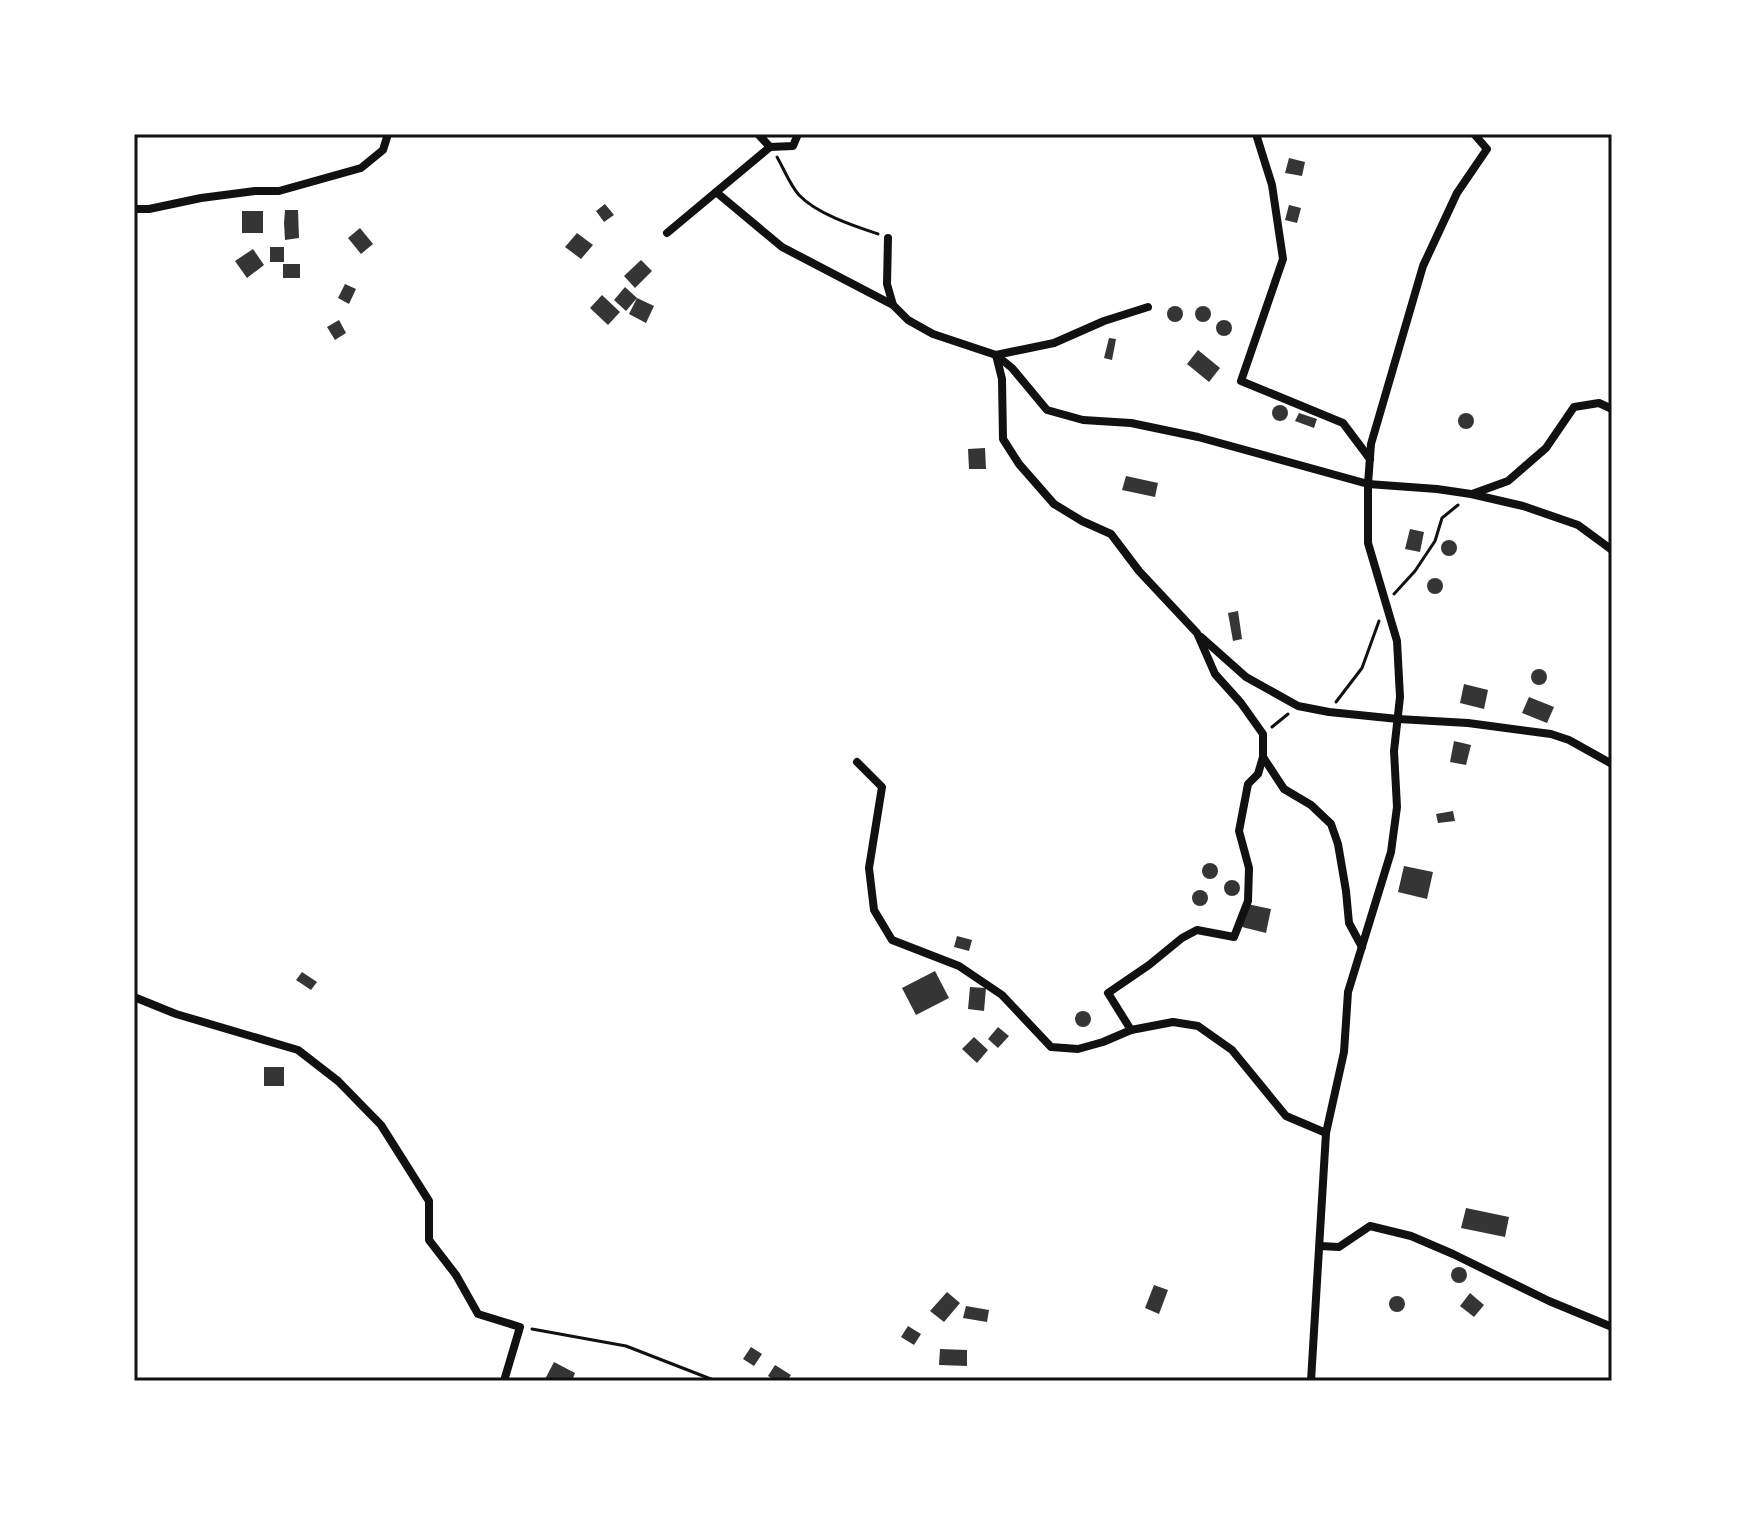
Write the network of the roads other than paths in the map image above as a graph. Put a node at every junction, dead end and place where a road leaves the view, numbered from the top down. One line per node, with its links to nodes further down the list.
1 (388, 134): 8 (street)
2 (758, 134): 6 (street)
3 (798, 134): 6 (street)
4 (1256, 134): 15 (street)
5 (1474, 134): 15 (street)
6 (770, 147): 7 (street)
7 (716, 192): 9 (street); 11 (street)
8 (134, 209)
9 (667, 233)
10 (888, 238): 11 (street)
11 (893, 305): 13 (street)
12 (1148, 307): 13 (street)
13 (996, 355): 16 (street); 19 (street)
14 (1612, 409): 17 (street)
15 (1370, 459): 16 (street)
16 (1368, 484): 17 (street); 20 (street)
17 (1471, 494): 18 (street)
18 (1612, 550)
19 (1197, 633): 20 (street); 21 (street)
20 (1398, 719): 23 (street); 24 (street)
21 (1263, 757): 24 (street); 26 (street)
22 (857, 762): 26 (street)
23 (1612, 764)
24 (1362, 947): 27 (street)
25 (134, 997): 30 (street)
26 (1131, 1030): 27 (street)
27 (1326, 1133): 28 (street)
28 (1320, 1246): 29 (street); 31 (street)
29 (1612, 1327)
30 (504, 1381)
31 (1311, 1381)

